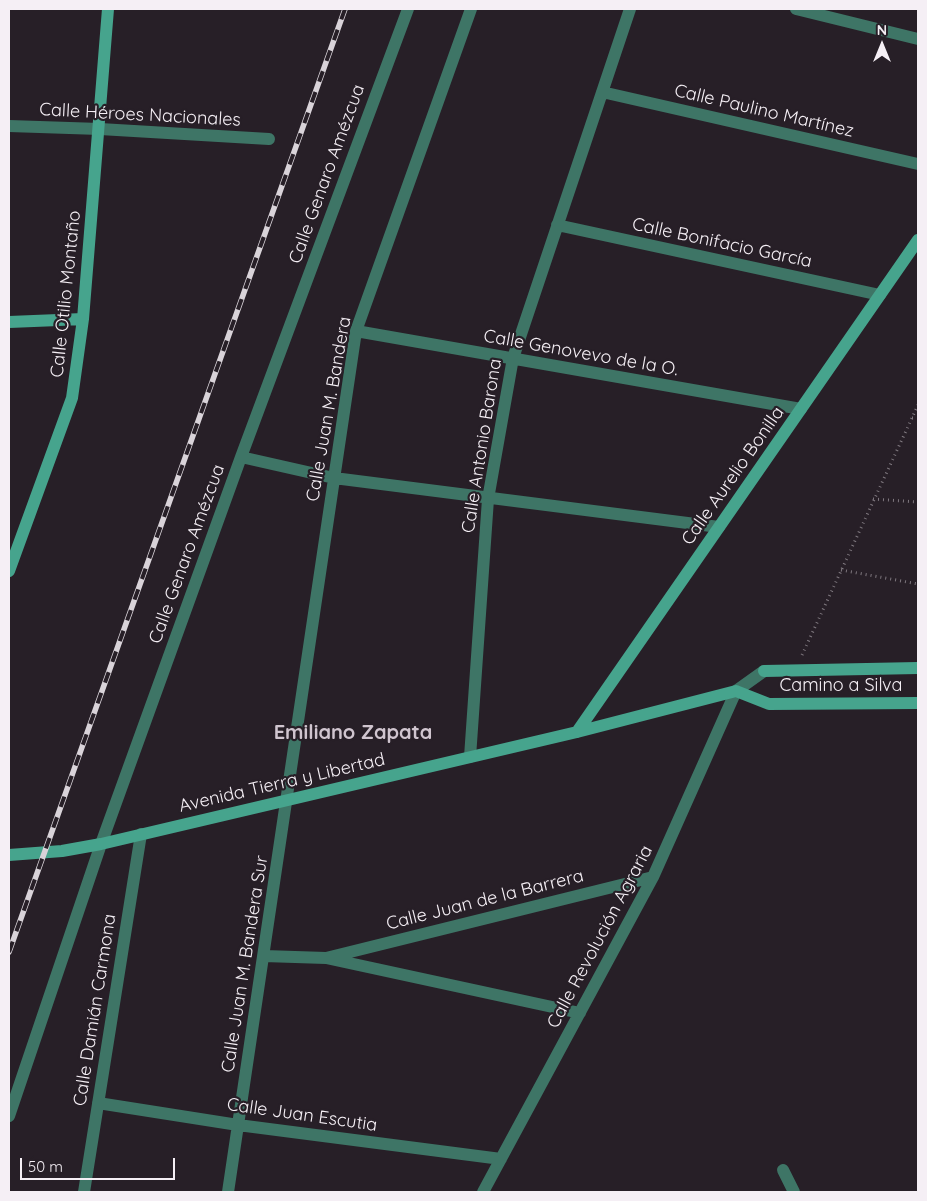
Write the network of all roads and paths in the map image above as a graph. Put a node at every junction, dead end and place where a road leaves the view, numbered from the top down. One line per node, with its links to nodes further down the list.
1 (108, 9): 9 (street, Calle Otilio Montaño)
2 (408, 9): 23 (street, Calle Genaro Amézcua)
3 (471, 9): 17 (street, Calle Juan M. Bandera)
4 (630, 9): 7 (street, Calle Antonio Barona)
5 (796, 9): 6 (street)
6 (918, 39)
7 (602, 92): 11 (street, Calle Paulino Martínez); 12 (street, Calle Antonio Barona)
8 (9, 126): 9 (street, Calle Héroes Nacionales)
9 (100, 129): 10 (street, Calle Héroes Nacionales); 15 (street, Calle Otilio Montaño)
10 (270, 139)
11 (918, 164)
12 (557, 225): 14 (street, Calle Bonifacio García); 18 (street, Calle Antonio Barona)
13 (918, 240): 14 (street, Calle Aurelio Bonilla)
14 (880, 295): 20 (street, Calle Aurelio Bonilla)
15 (82, 319): 16 (street); 30 (street, Calle Otilio Montaño)
16 (9, 322)
17 (356, 331): 18 (street, Calle Genovevo de la O.); 24 (street, Calle Juan M. Bandera)
18 (513, 358): 20 (street, Calle Genovevo de la O.); 25 (street, Calle Antonio Barona)
19 (918, 405): 21 (path)
20 (801, 409): 28 (street, Calle Aurelio Bonilla)
21 (912, 418): 22 (path); 26 (path)
22 (918, 418)
23 (241, 457): 24 (street); 40 (street, Calle Genaro Amézcua)
24 (334, 478): 25 (street); 38 (street, Calle Juan M. Bandera)
25 (488, 499): 28 (street); 37 (street, Calle Antonio Barona)
26 (873, 499): 27 (path); 29 (path)
27 (918, 502)
28 (719, 527): 36 (street, Calle Aurelio Bonilla)
29 (841, 570): 31 (path); 33 (path)
30 (9, 571)
31 (918, 584)
32 (918, 668): 33 (street)
33 (796, 669): 34 (street)
34 (736, 691): 35 (street, Camino a Silva); 36 (street, Avenida Tierra y Libertad); 42 (street, Calle Revolución Agraria)
35 (918, 703)
36 (577, 732): 37 (street, Avenida Tierra y Libertad)
37 (470, 757): 38 (street, Avenida Tierra y Libertad)
38 (287, 800): 39 (street, Avenida Tierra y Libertad); 43 (street, Calle Juan M. Bandera Sur)
39 (141, 834): 40 (street, Avenida Tierra y Libertad); 46 (street, Calle Damián Carmona)
40 (101, 844): 41 (street, Avenida Tierra y Libertad); 47 (street, Calle Genaro Amézcua)
41 (9, 855)
42 (653, 877): 44 (street, Calle Juan de la Barrera); 45 (street, Calle Revolución Agraria)
43 (264, 956): 44 (street, Calle Juan de la Barrera); 48 (street, Calle Juan M. Bandera Sur)
44 (326, 958): 45 (street, Calle Juan de la Barrera)
45 (580, 1013): 49 (street, Calle Revolución Agraria)
46 (98, 1103): 48 (street, Calle Juan Escutia); 51 (street, Calle Damián Carmona)
47 (9, 1116)
48 (238, 1125): 49 (street, Calle Juan Escutia); 52 (street, Calle Juan M. Bandera Sur)
49 (501, 1159): 53 (street, Calle Revolución Agraria)
50 (783, 1170): 54 (street)
51 (84, 1192)
52 (228, 1192)
53 (483, 1192)
54 (794, 1192)

